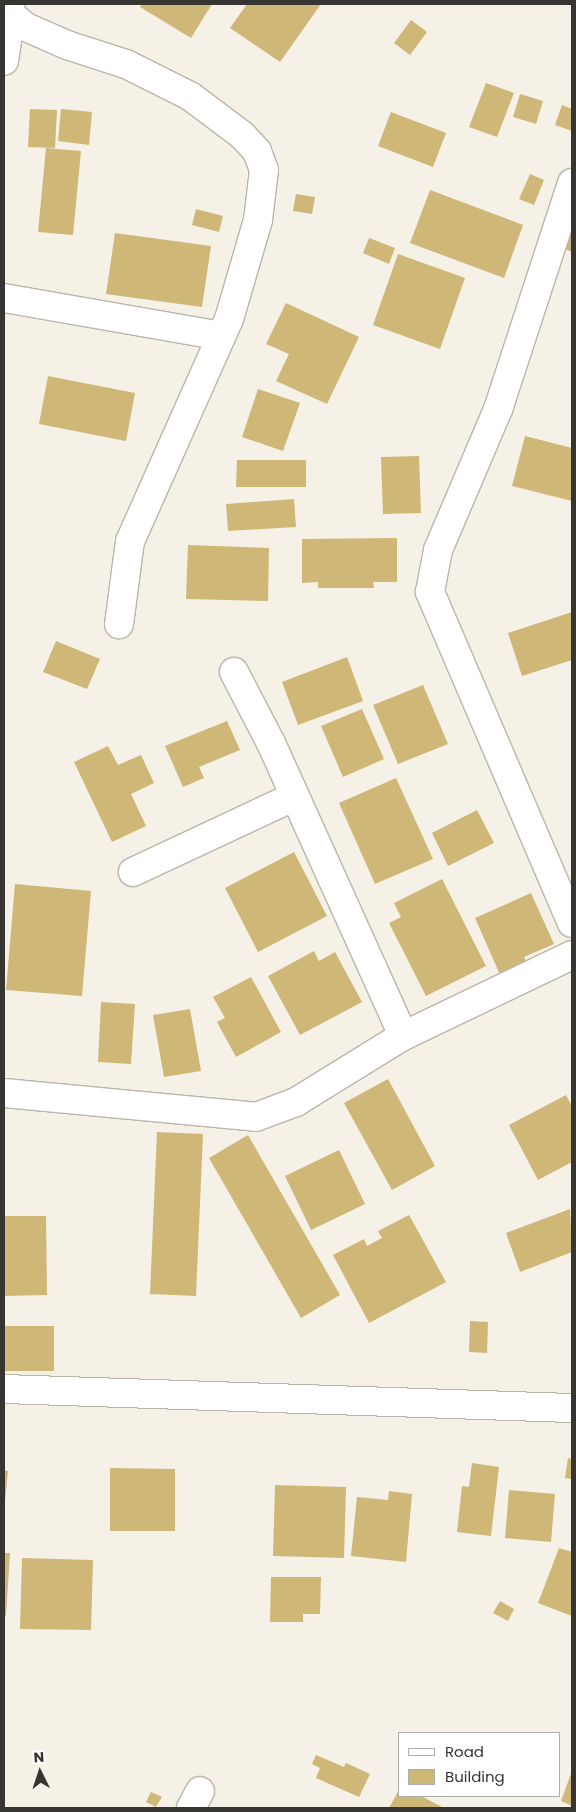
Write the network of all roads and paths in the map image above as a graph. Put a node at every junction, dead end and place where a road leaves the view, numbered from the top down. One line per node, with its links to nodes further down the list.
1 (10, 9): 2 (street); 5 (street)
2 (4, 61)
3 (572, 183): 10 (street)
4 (4, 298): 5 (street)
5 (222, 336): 6 (street)
6 (119, 624)
7 (234, 672): 8 (street)
8 (293, 797): 9 (street); 12 (street)
9 (133, 872)
10 (572, 923)
11 (572, 955): 12 (street)
12 (404, 1036): 13 (street)
13 (4, 1094)
14 (4, 1389): 15 (street)
15 (572, 1408)

